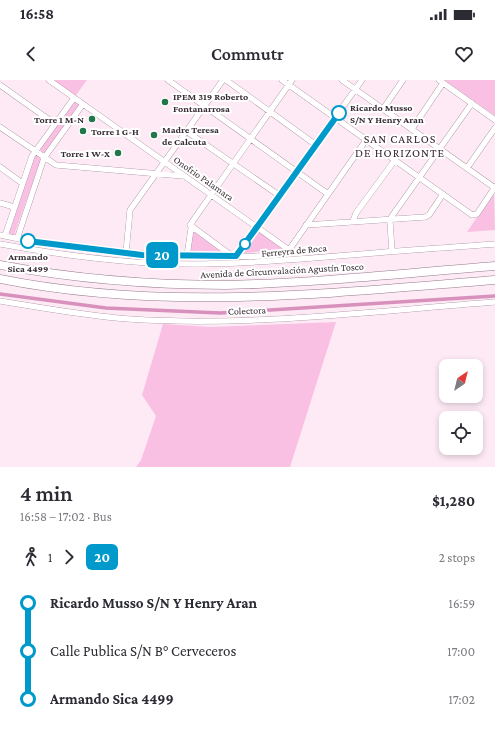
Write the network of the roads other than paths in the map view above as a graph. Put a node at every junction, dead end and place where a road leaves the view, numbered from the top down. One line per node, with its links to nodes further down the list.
1 (49, 80): 12 (street, Onofrio Palamara)
2 (168, 80): 15 (street)
3 (224, 80): 15 (street); 17 (street)
4 (282, 80): 8 (street)
5 (342, 80): 11 (street)
6 (362, 80): 11 (street)
7 (403, 80): 16 (street)
8 (291, 82): 17 (street); 18 (street)
9 (441, 82): 13 (street); 23 (street)
10 (0, 85): 20 (street)
11 (355, 89): 16 (street); 18 (street)
12 (74, 98): 14 (street, Onofrio Palamara); 20 (street)
13 (472, 103): 19 (street); 28 (street)
14 (84, 104): 30 (street); 32 (street, Onofrio Palamara)
15 (204, 106): 24 (street); 25 (street)
16 (383, 109): 23 (street)
17 (270, 112): 25 (street); 27 (street)
18 (336, 118): 26 (street); 27 (street)
19 (495, 120)
20 (54, 124): 29 (street)
21 (0, 127): 29 (street)
22 (495, 128): 35 (street)
23 (412, 129): 28 (street)
24 (186, 130): 32 (street); 33 (street)
25 (251, 139): 33 (street); 36 (street)
26 (366, 140): 31 (street); 43 (street)
27 (316, 145): 36 (street)
28 (440, 149): 35 (street); 39 (street)
29 (35, 151): 30 (street); 40 (street)
30 (44, 158): 37 (street); 54 (street)
31 (394, 160): 39 (street); 49 (street)
32 (164, 161): 37 (street); 38 (street, Onofrio Palamara)
33 (233, 164): 42 (street); 45 (street)
34 (0, 167): 40 (street)
35 (467, 168): 41 (street)
36 (297, 172): 43 (street); 45 (street)
37 (156, 174): 38 (street); 59 (street)
38 (185, 176): 42 (street, Onofrio Palamara)
39 (419, 177): 44 (street); 48 (street)
40 (22, 183): 47 (street)
41 (495, 187): 44 (street)
42 (211, 194): 51 (street); 52 (street, Onofrio Palamara)
43 (328, 194): 50 (street)
44 (443, 194): 48 (street)
45 (280, 196): 52 (street)
46 (0, 203): 47 (street)
47 (14, 207): 53 (street)
48 (390, 220): 49 (street); 58 (street)
49 (353, 222): 50 (street)
50 (306, 225): 57 (street)
51 (190, 226): 60 (street); 61 (street)
52 (258, 227): 57 (street, Onofrio Palamara); 61 (street)
53 (2, 235): 54 (street)
54 (17, 239): 59 (street)
55 (0, 244): 58 (street, Ferreyra de Roca)
56 (495, 244): 58 (street, Ferreyra de Roca)
57 (289, 250): 61 (street)
58 (392, 251)
59 (126, 253): 60 (street)
60 (187, 256): 61 (street)
61 (234, 256)
62 (495, 262): 65 (highway)
63 (0, 264): 65 (highway, Avenida de Circunvalación Agustín Tosco)
64 (495, 266): 65 (highway, Avenida de Circunvalación Agustín Tosco)
65 (452, 269)
66 (0, 279): 67 (highway)
67 (495, 280)
68 (0, 301): 69 (street, Colectora)
69 (495, 302)

